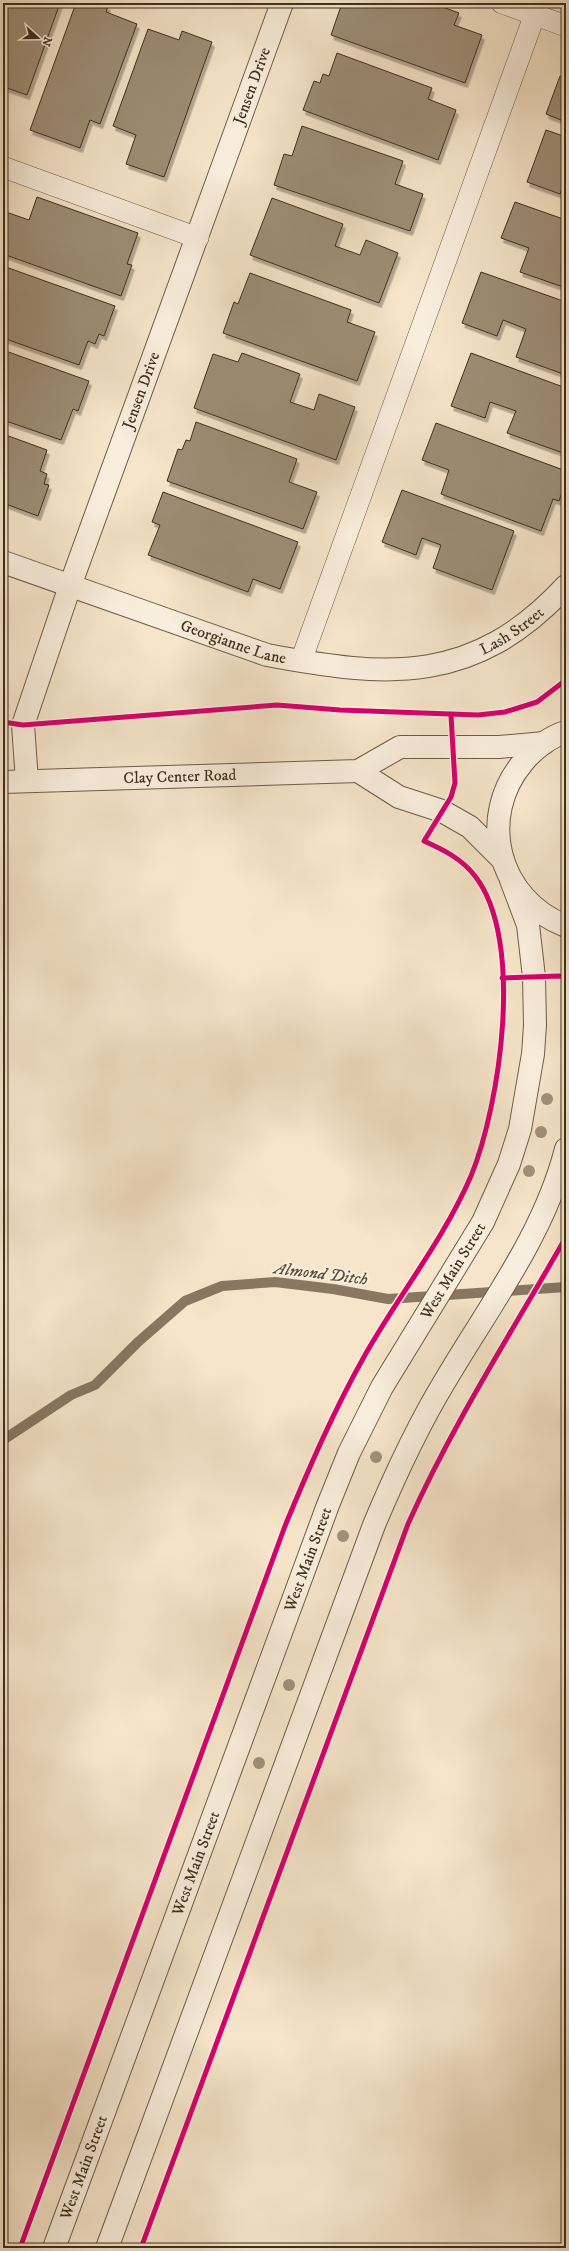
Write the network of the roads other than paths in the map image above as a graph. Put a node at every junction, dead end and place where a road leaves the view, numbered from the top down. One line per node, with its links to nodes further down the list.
1 (282, 3): 6 (street, Jensen Drive)
2 (502, 3): 3 (lane)
3 (537, 9): 4 (lane); 11 (lane)
4 (566, 26)
5 (3, 167): 6 (lane)
6 (198, 238): 8 (street, Jensen Drive)
7 (3, 562): 8 (street, Georgianne Lane)
8 (70, 586): 11 (street, Georgianne Lane); 15 (street, Jensen Drive)
9 (566, 586): 10 (street, Lash Street)
10 (471, 654): 11 (street, Georgianne Lane)
11 (301, 661)
12 (565, 732): 13 (street)
13 (544, 743): 14 (street, Clay Center Road); 17 (street)
14 (358, 771): 15 (street, Clay Center Road); 17 (street)
15 (27, 781): 16 (street, Clay Center Road)
16 (3, 782)
17 (502, 859): 18 (street)
18 (512, 880): 19 (street); 21 (street, West Main Street)
19 (566, 926)
20 (566, 1149): 22 (street)
21 (54, 2248)
22 (107, 2248)

